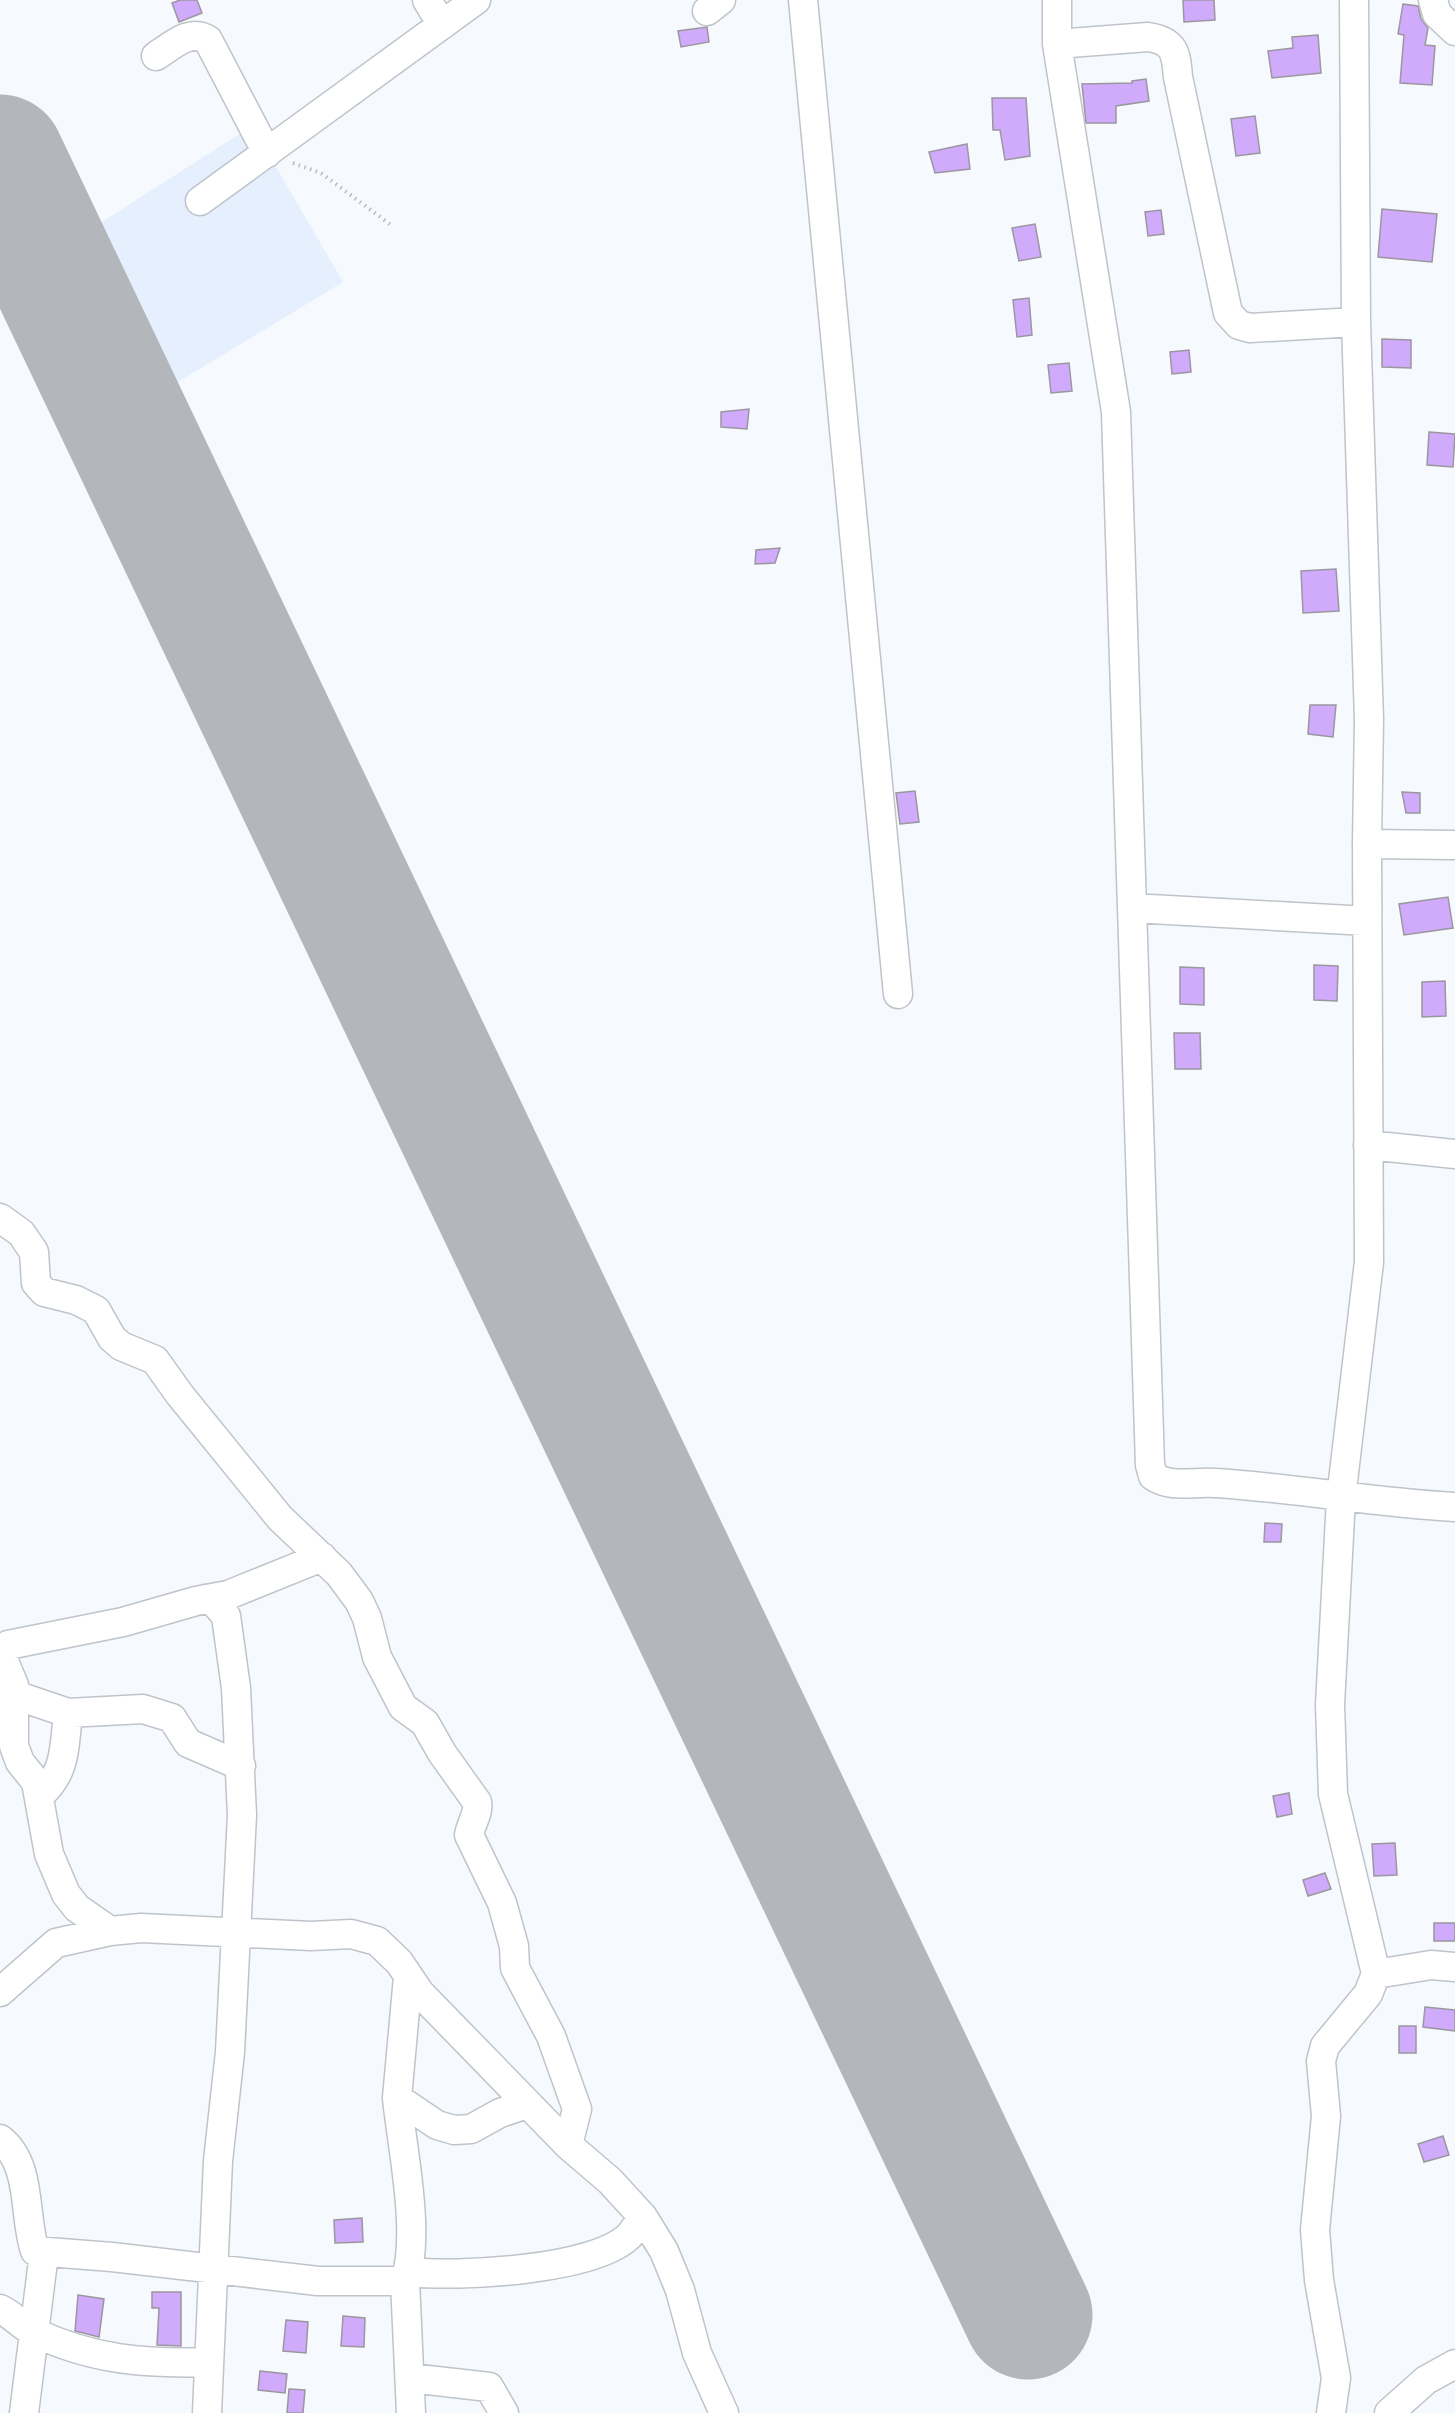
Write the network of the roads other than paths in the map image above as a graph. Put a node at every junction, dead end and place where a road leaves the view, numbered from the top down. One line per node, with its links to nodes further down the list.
1 (427, 0): 7 (street)
2 (476, 0): 7 (street)
3 (802, 0): 18 (street)
4 (1057, 0): 9 (street)
5 (1354, 0): 13 (street)
6 (1433, 0): 8 (street)
7 (442, 25): 11 (street)
8 (1455, 31)
9 (1057, 44): 13 (street); 16 (street)
10 (156, 56): 11 (street)
11 (267, 153): 12 (street)
12 (200, 201)
13 (1356, 322): 14 (street)
14 (1366, 844): 15 (street); 17 (street)
15 (1455, 845)
16 (1132, 908): 17 (street); 22 (street)
17 (1367, 921): 19 (street)
18 (898, 994)
19 (1368, 1145): 20 (street); 22 (street)
20 (1455, 1154)
21 (0, 1218): 24 (street)
22 (1341, 1498): 23 (street); 35 (street)
23 (1455, 1507)
24 (322, 1557): 25 (street); 41 (street)
25 (220, 1603): 26 (street); 30 (street)
26 (0, 1652): 27 (street)
27 (15, 1695): 28 (street); 29 (street)
28 (68, 1713): 30 (street); 31 (street)
29 (8, 1757): 31 (street)
30 (241, 1766): 33 (street)
31 (39, 1796): 32 (street)
32 (110, 1930): 33 (street); 37 (street)
33 (234, 1931): 36 (street); 44 (street)
34 (1455, 1967): 35 (street)
35 (1376, 1974): 56 (street)
36 (408, 1977): 38 (street); 39 (street)
37 (0, 1992)
38 (397, 2098): 39 (street); 45 (street)
39 (527, 2104): 41 (street)
40 (0, 2139): 43 (street)
41 (568, 2145): 42 (street)
42 (643, 2217): 45 (street); 55 (street)
43 (44, 2253): 44 (street); 47 (street)
44 (213, 2271): 45 (street); 48 (street)
45 (407, 2277): 50 (street)
46 (0, 2308): 47 (street)
47 (33, 2332): 48 (street); 51 (street)
48 (209, 2362): 52 (street)
49 (1455, 2364): 57 (street)
50 (410, 2378): 53 (street); 54 (street)
51 (24, 2413)
52 (207, 2413)
53 (411, 2413)
54 (504, 2413)
55 (724, 2413)
56 (1331, 2413)
57 (1389, 2413)

